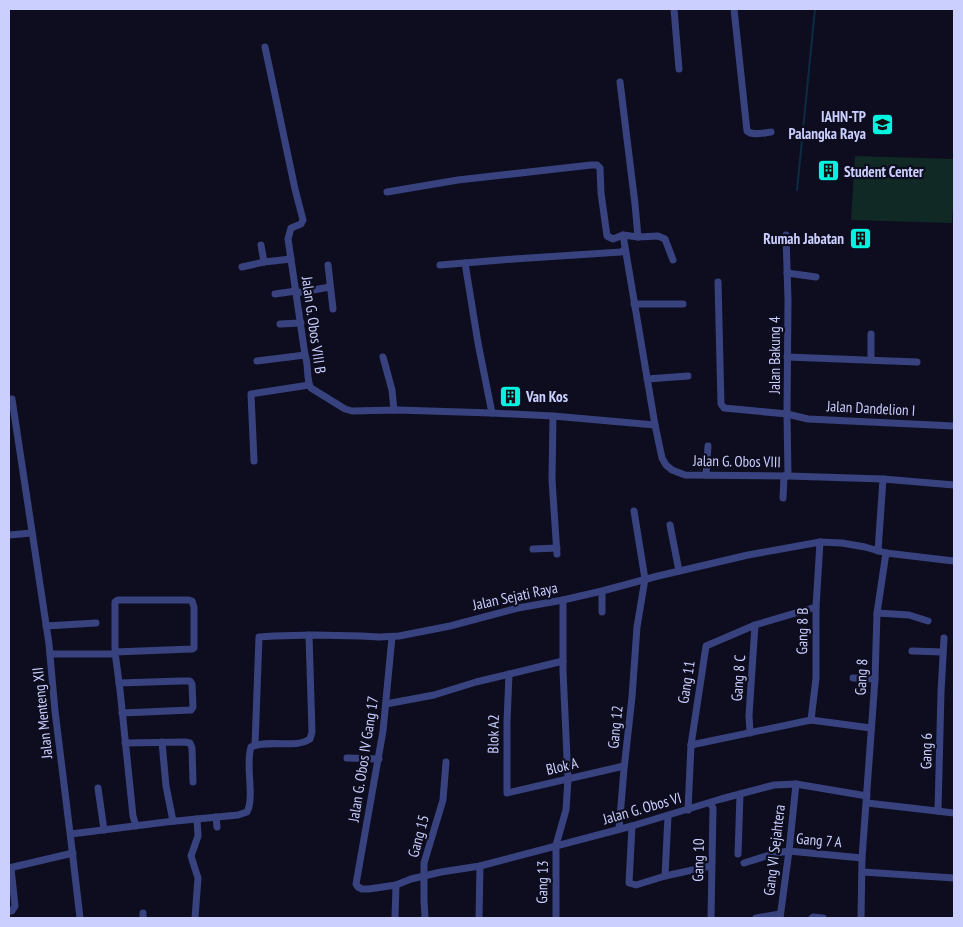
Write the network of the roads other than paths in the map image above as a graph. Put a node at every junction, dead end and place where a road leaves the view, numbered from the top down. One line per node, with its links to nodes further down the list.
1 (674, 9): 4 (street)
2 (734, 9): 6 (street)
3 (265, 48): 13 (street, Jalan G. Obos VIII B)
4 (679, 68)
5 (620, 82): 10 (street)
6 (771, 132)
7 (387, 192): 8 (street)
8 (623, 235): 10 (street); 12 (street, Jalan G. Obos VIII)
9 (786, 235): 20 (street, Jalan Bakung 4)
10 (638, 238): 14 (street)
11 (260, 245): 15 (street)
12 (625, 249): 16 (street); 26 (street, Jalan G. Obos VIII)
13 (291, 259): 15 (street); 24 (street, Jalan G. Obos VIII B)
14 (673, 260)
15 (264, 262): 19 (street)
16 (464, 263): 18 (street); 43 (street)
17 (328, 265): 23 (street)
18 (440, 266)
19 (242, 267)
20 (787, 273): 21 (street); 34 (street, Jalan Bakung 4)
21 (816, 277)
22 (718, 282): 44 (street, Jalan Dandelion I)
23 (330, 287): 24 (street); 28 (street)
24 (296, 292): 25 (street); 30 (street, Jalan G. Obos VIII B)
25 (275, 294)
26 (634, 304): 27 (street); 39 (street, Jalan G. Obos VIII)
27 (683, 304)
28 (333, 309)
29 (280, 324): 30 (street)
30 (301, 324): 32 (street, Jalan G. Obos VIII B)
31 (871, 334): 35 (street)
32 (305, 355): 36 (street); 40 (street, Jalan G. Obos VIII B)
33 (383, 357): 42 (street)
34 (787, 357): 35 (street); 44 (street, Jalan Bakung 4)
35 (872, 359): 37 (street)
36 (257, 361)
37 (918, 362)
38 (688, 376): 39 (street)
39 (647, 379): 46 (street, Jalan G. Obos VIII)
40 (309, 385): 42 (street, Jalan G. Obos VIII B); 49 (street)
41 (12, 399): 57 (street, Jalan Menteng XII)
42 (394, 410): 43 (street, Jalan G. Obos VIII B)
43 (492, 413): 45 (street, Jalan G. Obos VIII B)
44 (787, 414): 47 (street, Jalan Dandelion I); 51 (street, Jalan Bakung 4)
45 (554, 416): 46 (street, Jalan G. Obos VIII B); 60 (street)
46 (655, 425): 50 (street, Jalan G. Obos VIII)
47 (954, 426)
48 (708, 446): 50 (street)
49 (254, 461)
50 (706, 475): 51 (street, Jalan G. Obos VIII)
51 (786, 476): 52 (street, Jalan G. Obos VIII); 54 (street, Jalan Bakung 4)
52 (883, 479): 53 (street, Jalan G. Obos VIII); 61 (street, Gang 8)
53 (954, 485)
54 (783, 498)
55 (634, 511): 64 (street, Gang 12)
56 (670, 525): 63 (street)
57 (32, 533): 58 (street); 73 (street, Jalan Menteng XII)
58 (9, 535)
59 (820, 542): 61 (street, Jalan Sejati Raya); 63 (street, Jalan Sejati Raya); 67 (street, Gang 8 B)
60 (533, 549)
61 (882, 552): 62 (street, Jalan Sejati Raya); 69 (street, Gang 8)
62 (954, 561)
63 (679, 571): 64 (street, Jalan Sejati Raya)
64 (644, 579): 65 (street, Jalan Sejati Raya); 98 (street, Gang 12)
65 (602, 591): 66 (street, Jalan Sejati Raya); 68 (street)
66 (563, 600): 75 (street, Jalan Sejati Raya); 81 (street, Gang 13)
67 (816, 607): 72 (street, Gang 11); 88 (street, Gang 8 B)
68 (602, 612)
69 (878, 612): 70 (street); 84 (street, Gang 8)
70 (928, 621)
71 (96, 623): 73 (street)
72 (755, 625): 90 (street, Gang 8 C); 94 (street, Gang 11)
73 (46, 626): 80 (street, Jalan Menteng XII)
74 (309, 635): 75 (street, Jalan Sejati Raya); 93 (street, Jalan Sejati Raya); 93 (street)
75 (392, 637): 86 (street, Jalan G. Obos IV Gang 17)
76 (944, 638): 78 (street, Gang 6)
77 (912, 651): 78 (street)
78 (943, 652): 108 (street, Gang 6)
79 (115, 653): 79 (street); 80 (street); 85 (street)
80 (50, 654): 119 (street, Jalan Menteng XII)
81 (563, 662): 82 (street); 99 (street, Gang 13)
82 (509, 674): 86 (street); 103 (street, Blok A2)
83 (854, 678): 84 (street)
84 (875, 680): 89 (street, Gang 8)
85 (119, 682): 87 (street); 87 (street)
86 (386, 704): 96 (street, Jalan G. Obos IV Gang 17)
87 (122, 713): 92 (street)
88 (811, 720): 89 (street); 90 (street)
89 (871, 728): 105 (street, Gang 8)
90 (750, 733): 94 (street)
91 (162, 742): 92 (street); 100 (street); 113 (street)
92 (125, 743): 114 (street)
93 (255, 745): 111 (street)
94 (691, 745): 107 (street, Gang 11)
95 (347, 758): 96 (street)
96 (379, 759): 134 (street, Jalan G. Obos IV Gang 17)
97 (446, 762): 130 (street, Gang 15)
98 (624, 766): 99 (street, Blok A); 117 (street, Gang 12)
99 (568, 779): 103 (street, Blok A); 120 (street, Gang 13)
100 (193, 782)
101 (796, 784): 104 (street, Jalan G. Obos VI); 105 (street, Jalan G. Obos VI); 121 (street, Gang VI Sejahtera)
102 (98, 788): 118 (street)
103 (507, 793)
104 (740, 794): 106 (street, Jalan G. Obos VI); 123 (street)
105 (867, 799): 108 (street, Jalan G. Obos VI); 124 (street, Gang 8)
106 (710, 803): 107 (street, Jalan G. Obos VI); 127 (street, Gang 10)
107 (688, 810): 110 (street, Jalan G. Obos VI)
108 (938, 811): 109 (street, Jalan G. Obos VI)
109 (954, 813)
110 (668, 816): 115 (street, Jalan G. Obos VI); 131 (street)
111 (216, 817): 112 (street); 116 (street)
112 (197, 819): 113 (street); 138 (street)
113 (173, 822): 114 (street)
114 (136, 826): 118 (street)
115 (632, 826): 117 (street, Jalan G. Obos VI); 131 (street)
116 (217, 827)
117 (619, 829): 120 (street, Jalan G. Obos VI)
118 (104, 830): 119 (street)
119 (71, 834): 122 (street, Jalan Menteng XII)
120 (556, 845): 126 (street, Jalan G. Obos VI); 142 (street, Gang 13)
121 (789, 851): 124 (street, Gang 7 A); 125 (street, Gang 7 A); 136 (street, Gang VI Sejahtera)
122 (73, 853): 128 (street); 137 (street, Jalan Menteng XII)
123 (738, 854)
124 (862, 858): 129 (street, Gang 8)
125 (744, 863)
126 (480, 866): 130 (street, Jalan G. Obos VI); 141 (street)
127 (711, 866): 131 (street); 143 (street, Gang 10)
128 (10, 868): 135 (street)
129 (862, 872): 132 (street); 147 (street, Gang 8)
130 (424, 876): 133 (street, Jalan G. Obos VI); 140 (street, Gang 15)
131 (665, 876)
132 (954, 878)
133 (396, 885): 134 (street, Jalan G. Obos VI); 139 (street)
134 (356, 886)
135 (9, 911)
136 (780, 916): 144 (street)
137 (80, 918)
138 (195, 918)
139 (395, 918)
140 (425, 918)
141 (479, 918)
142 (556, 918)
143 (710, 918)
144 (756, 918)
145 (812, 918): 146 (street)
146 (823, 918)
147 (861, 918)

